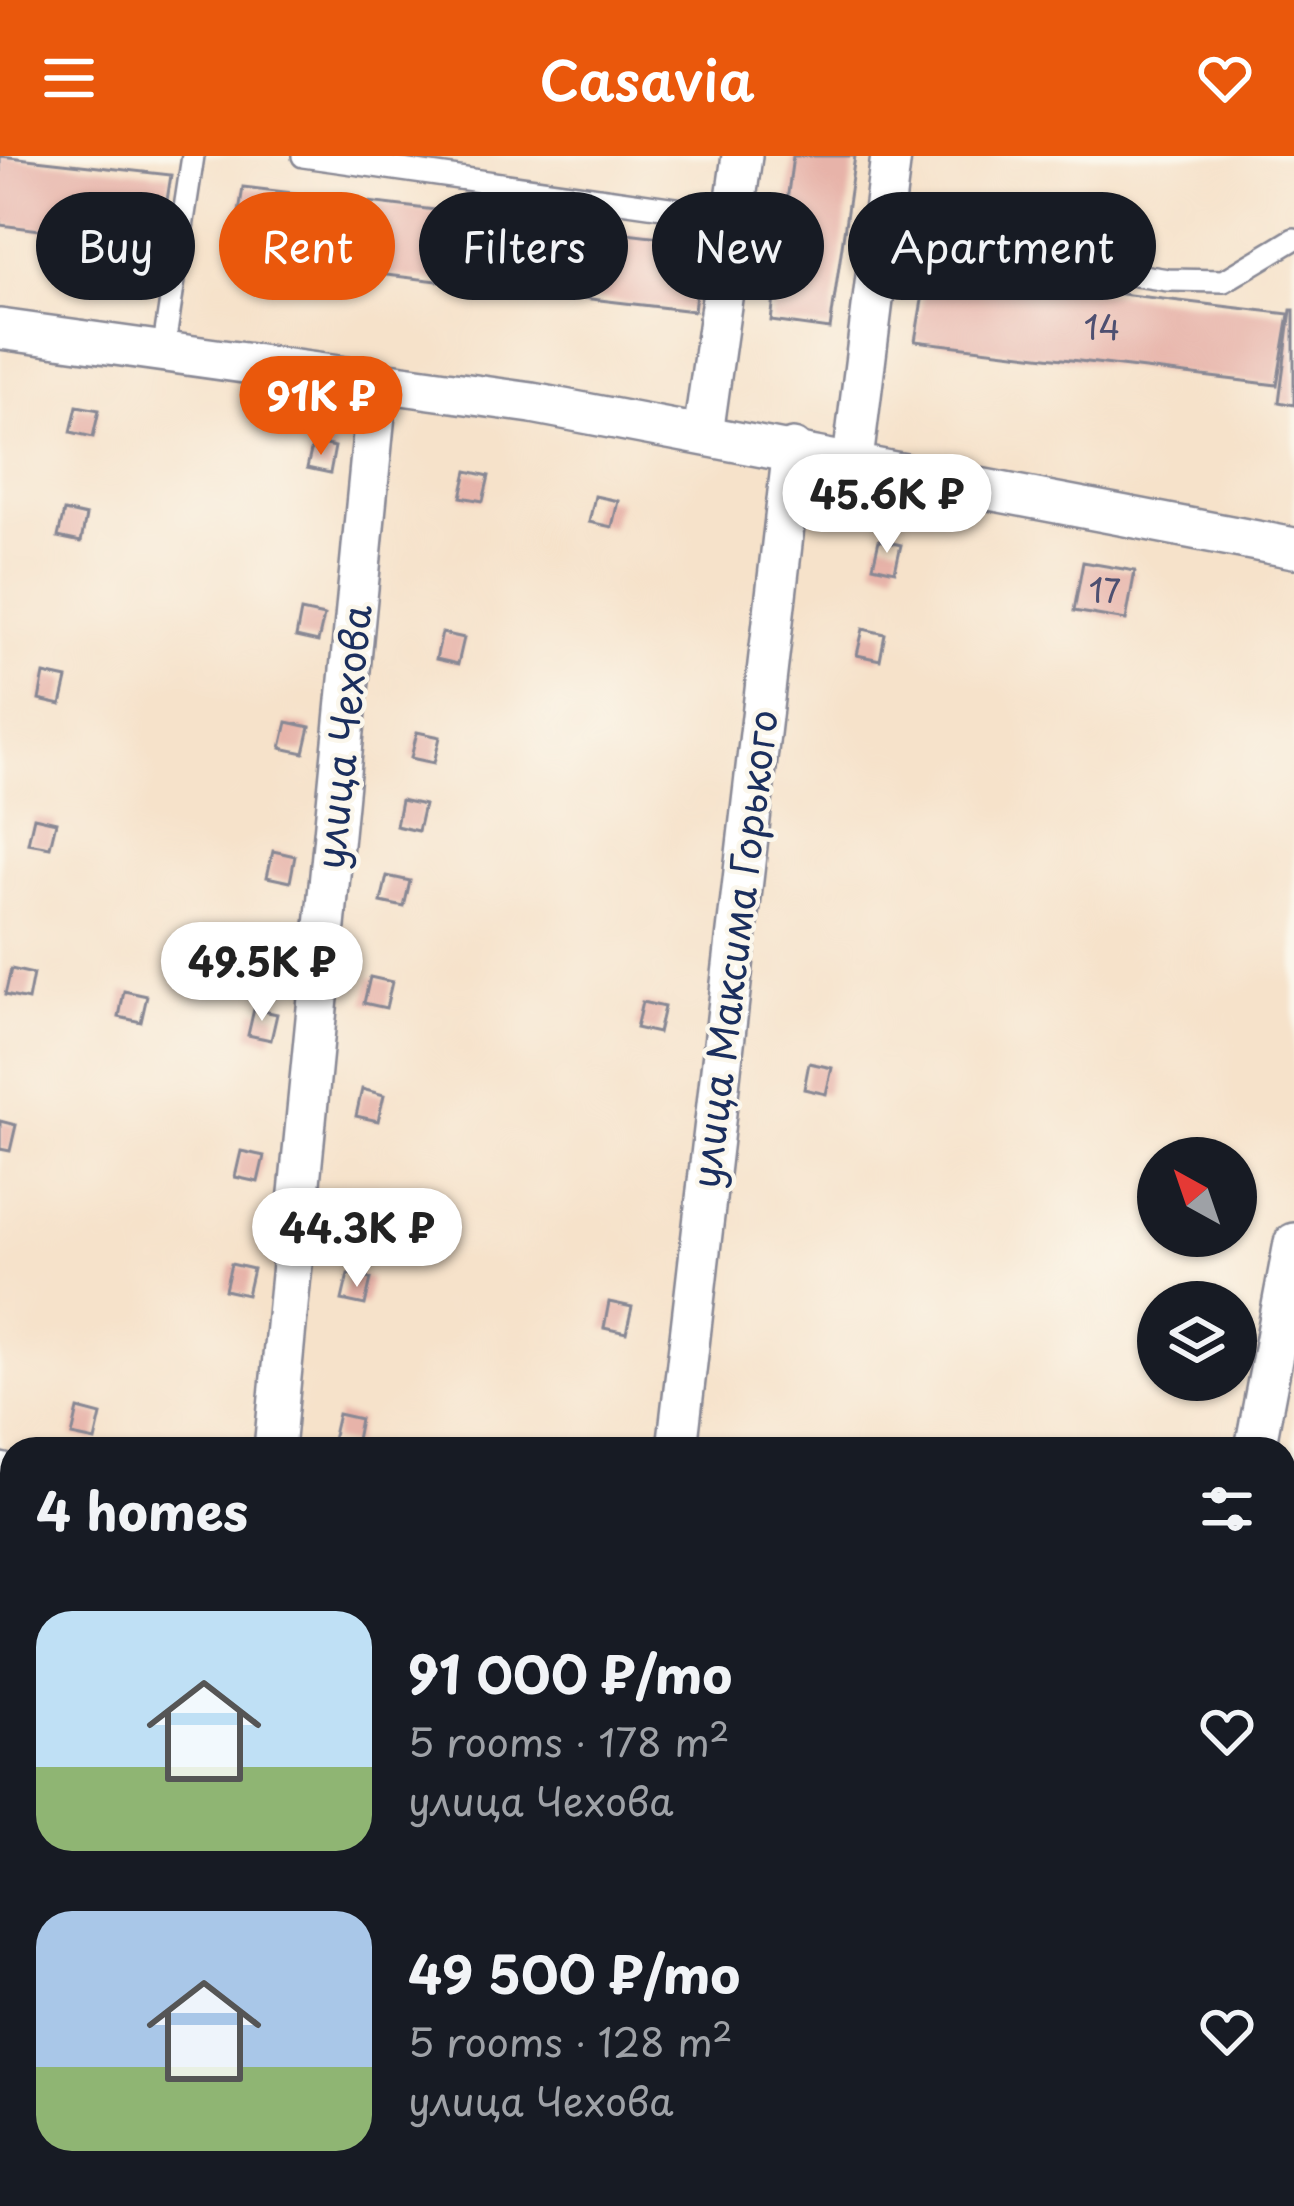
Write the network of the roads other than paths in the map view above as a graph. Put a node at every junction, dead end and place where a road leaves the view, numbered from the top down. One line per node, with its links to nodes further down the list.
1 (193, 156): 13 (lane)
2 (303, 156): 7 (lane)
3 (742, 156): 5 (street)
4 (890, 156): 6 (street)
5 (737, 192)
6 (886, 192)
7 (652, 205)
8 (1294, 239): 9 (lane)
9 (1156, 278)
10 (723, 300): 15 (street)
11 (873, 300): 17 (street)
12 (2, 338): 13 (street)
13 (164, 352): 14 (street)
14 (378, 382): 15 (street); 20 (street, улица Чехова)
15 (704, 434): 16 (street)
16 (793, 449): 17 (street); 21 (street, улица Максима Горького)
17 (853, 460): 18 (street)
18 (1294, 548)
19 (1294, 1244): 22 (street)
20 (275, 1437)
21 (678, 1437)
22 (1258, 1437)

